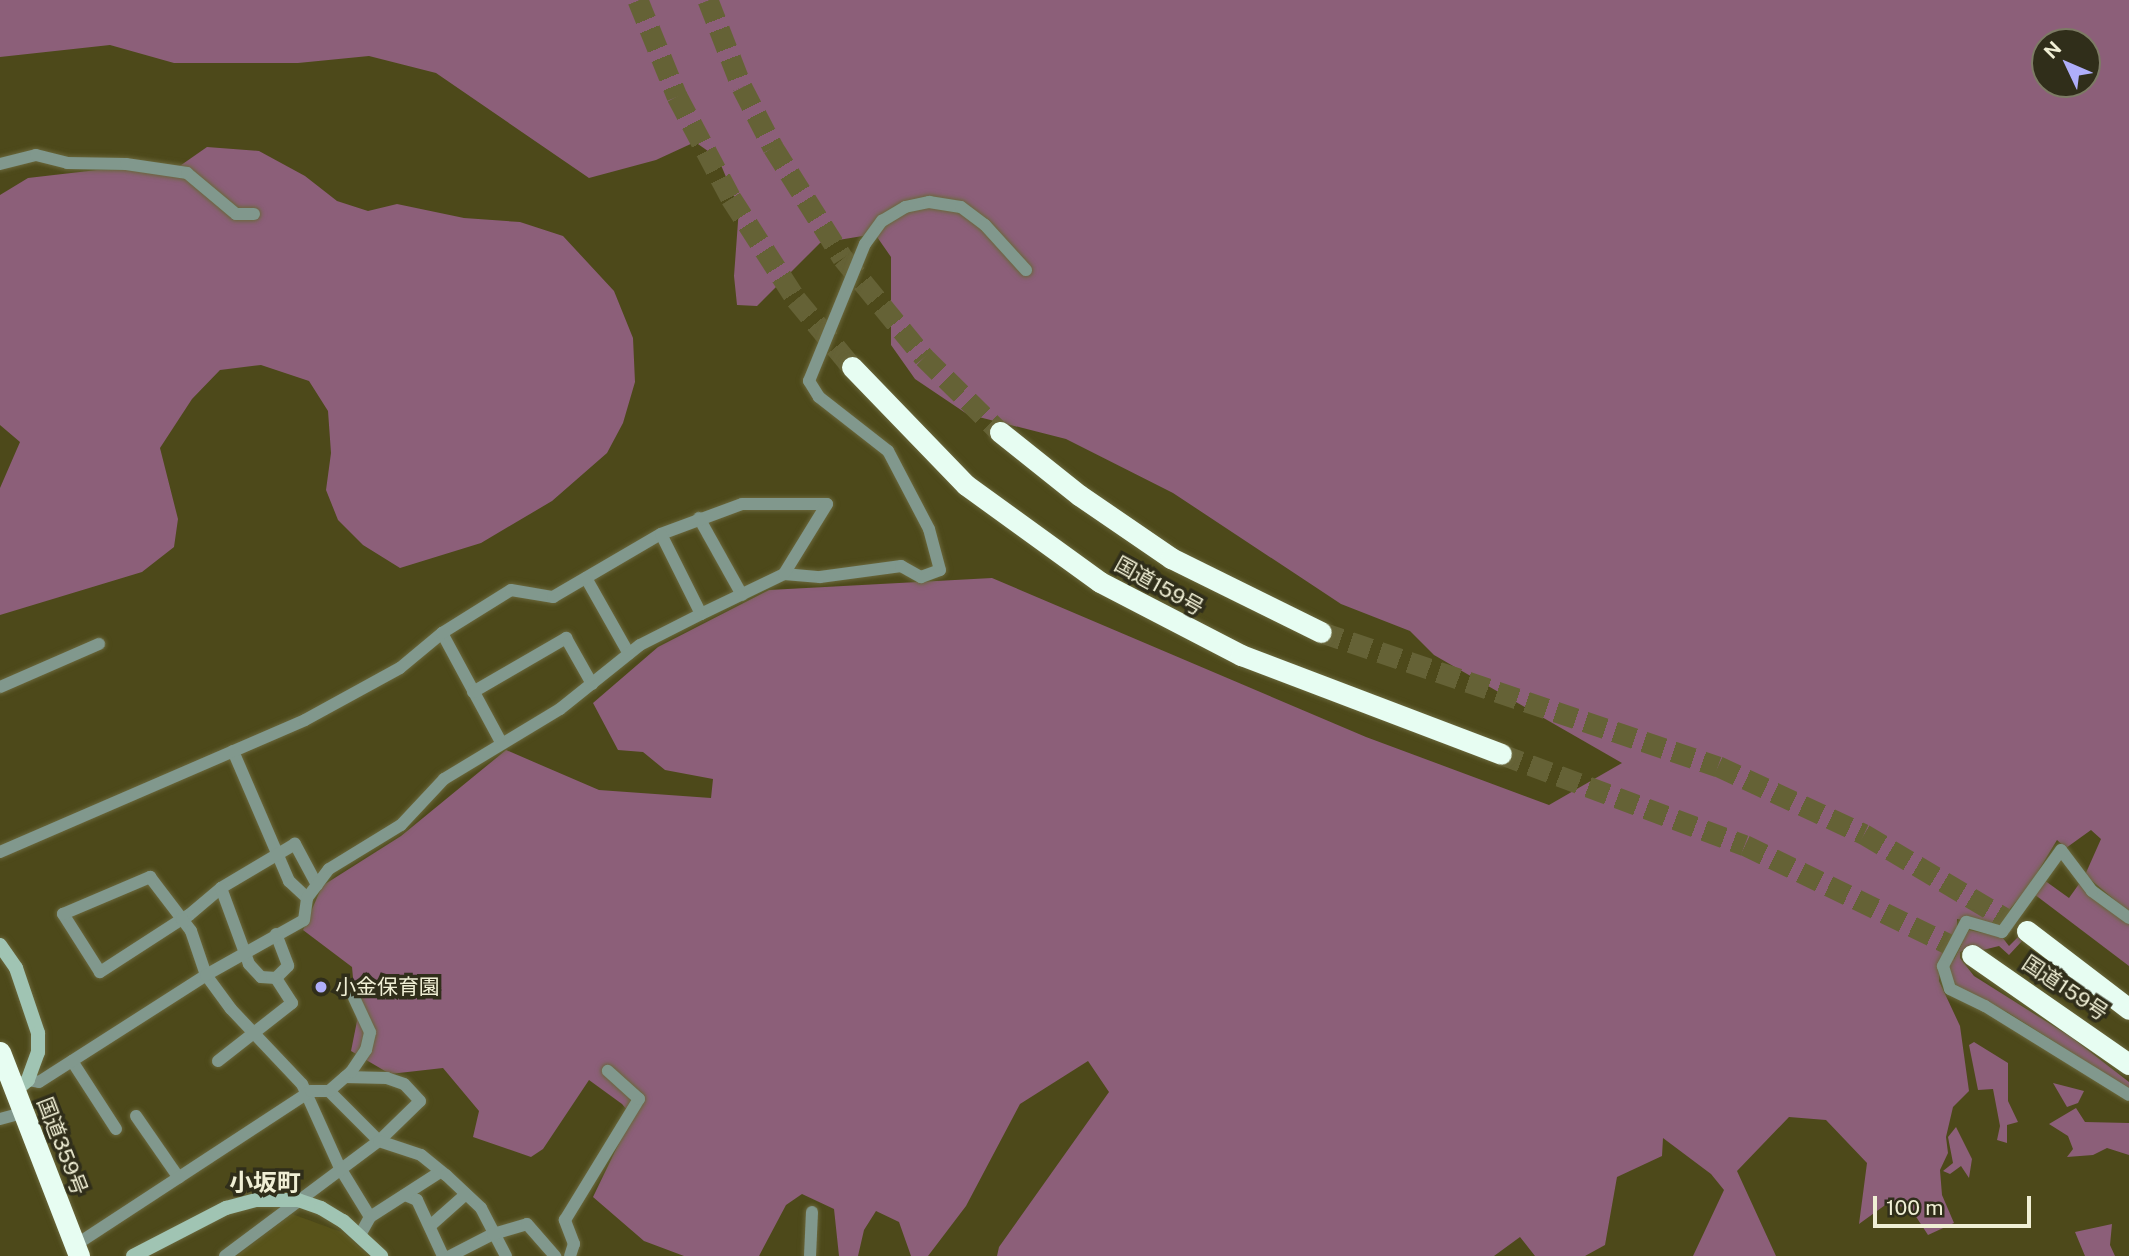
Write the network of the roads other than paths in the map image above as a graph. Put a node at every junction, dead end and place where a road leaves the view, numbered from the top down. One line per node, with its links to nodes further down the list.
1 (0, 164): 2 (street)
2 (254, 214)
3 (1026, 271): 8 (street)
4 (852, 368): 21 (highway, 国道159号)
5 (1000, 432): 12 (highway, 国道159号)
6 (699, 518): 7 (street); 8 (street); 10 (street)
7 (661, 534): 9 (street); 11 (street)
8 (784, 574): 10 (street)
9 (586, 578): 13 (street); 15 (street)
10 (741, 594): 11 (street)
11 (701, 614): 15 (street)
12 (1321, 632)
13 (442, 633): 18 (street); 20 (street)
14 (99, 644): 17 (street)
15 (629, 654): 16 (street)
16 (592, 684): 18 (street); 19 (street)
17 (0, 687)
18 (473, 692): 19 (street)
19 (501, 742): 24 (street)
20 (233, 751): 22 (street); 23 (street)
21 (1501, 754)
22 (0, 852)
23 (278, 854): 24 (street); 25 (street); 26 (street)
24 (317, 885): 26 (street)
25 (221, 888): 28 (street); 32 (street)
26 (307, 898): 30 (street)
27 (2129, 918): 50 (street)
28 (182, 919): 28 (street); 34 (street)
29 (2027, 931): 38 (highway, 国道159号)
30 (275, 934): 32 (street); 36 (street)
31 (0, 945): 47 (street)
32 (243, 953): 34 (street); 36 (street)
33 (1972, 955): 35 (highway, 国道159号)
34 (206, 975): 39 (street); 41 (street)
35 (2006, 977): 43 (highway, 国道159号); 45 (highway)
36 (276, 978): 39 (street)
37 (354, 997): 46 (street)
38 (2129, 1009)
39 (256, 1033): 42 (street); 49 (street)
40 (0, 1052): 47 (highway, 国道359号)
41 (72, 1061): 47 (street); 54 (street)
42 (218, 1061)
43 (2129, 1064)
44 (608, 1071): 75 (street)
45 (2129, 1074)
46 (345, 1077): 48 (street); 55 (street)
47 (21, 1085): 51 (highway, 国道359号)
48 (329, 1091): 49 (street); 55 (street)
49 (307, 1094): 56 (street); 58 (street)
50 (2129, 1095)
51 (23, 1113): 53 (street); 67 (highway, 国道359号)
52 (136, 1116): 58 (street)
53 (0, 1119)
54 (116, 1129)
55 (379, 1141): 56 (street); 57 (street)
56 (340, 1168): 61 (street); 63 (street)
57 (440, 1172): 59 (street); 60 (street)
58 (179, 1178): 67 (street)
59 (466, 1194): 64 (street); 65 (street)
60 (405, 1195): 63 (street); 64 (street)
61 (298, 1200): 66 (street); 68 (street); 69 (street)
62 (812, 1212): 76 (street)
63 (370, 1217): 66 (street)
64 (430, 1226): 71 (street)
65 (493, 1234): 72 (street); 73 (street); 74 (street)
66 (360, 1235): 70 (street)
67 (77, 1251)
68 (132, 1256)
69 (225, 1256)
70 (381, 1256)
71 (443, 1256)
72 (450, 1256)
73 (506, 1256)
74 (555, 1256)
75 (570, 1256)
76 (810, 1256)

